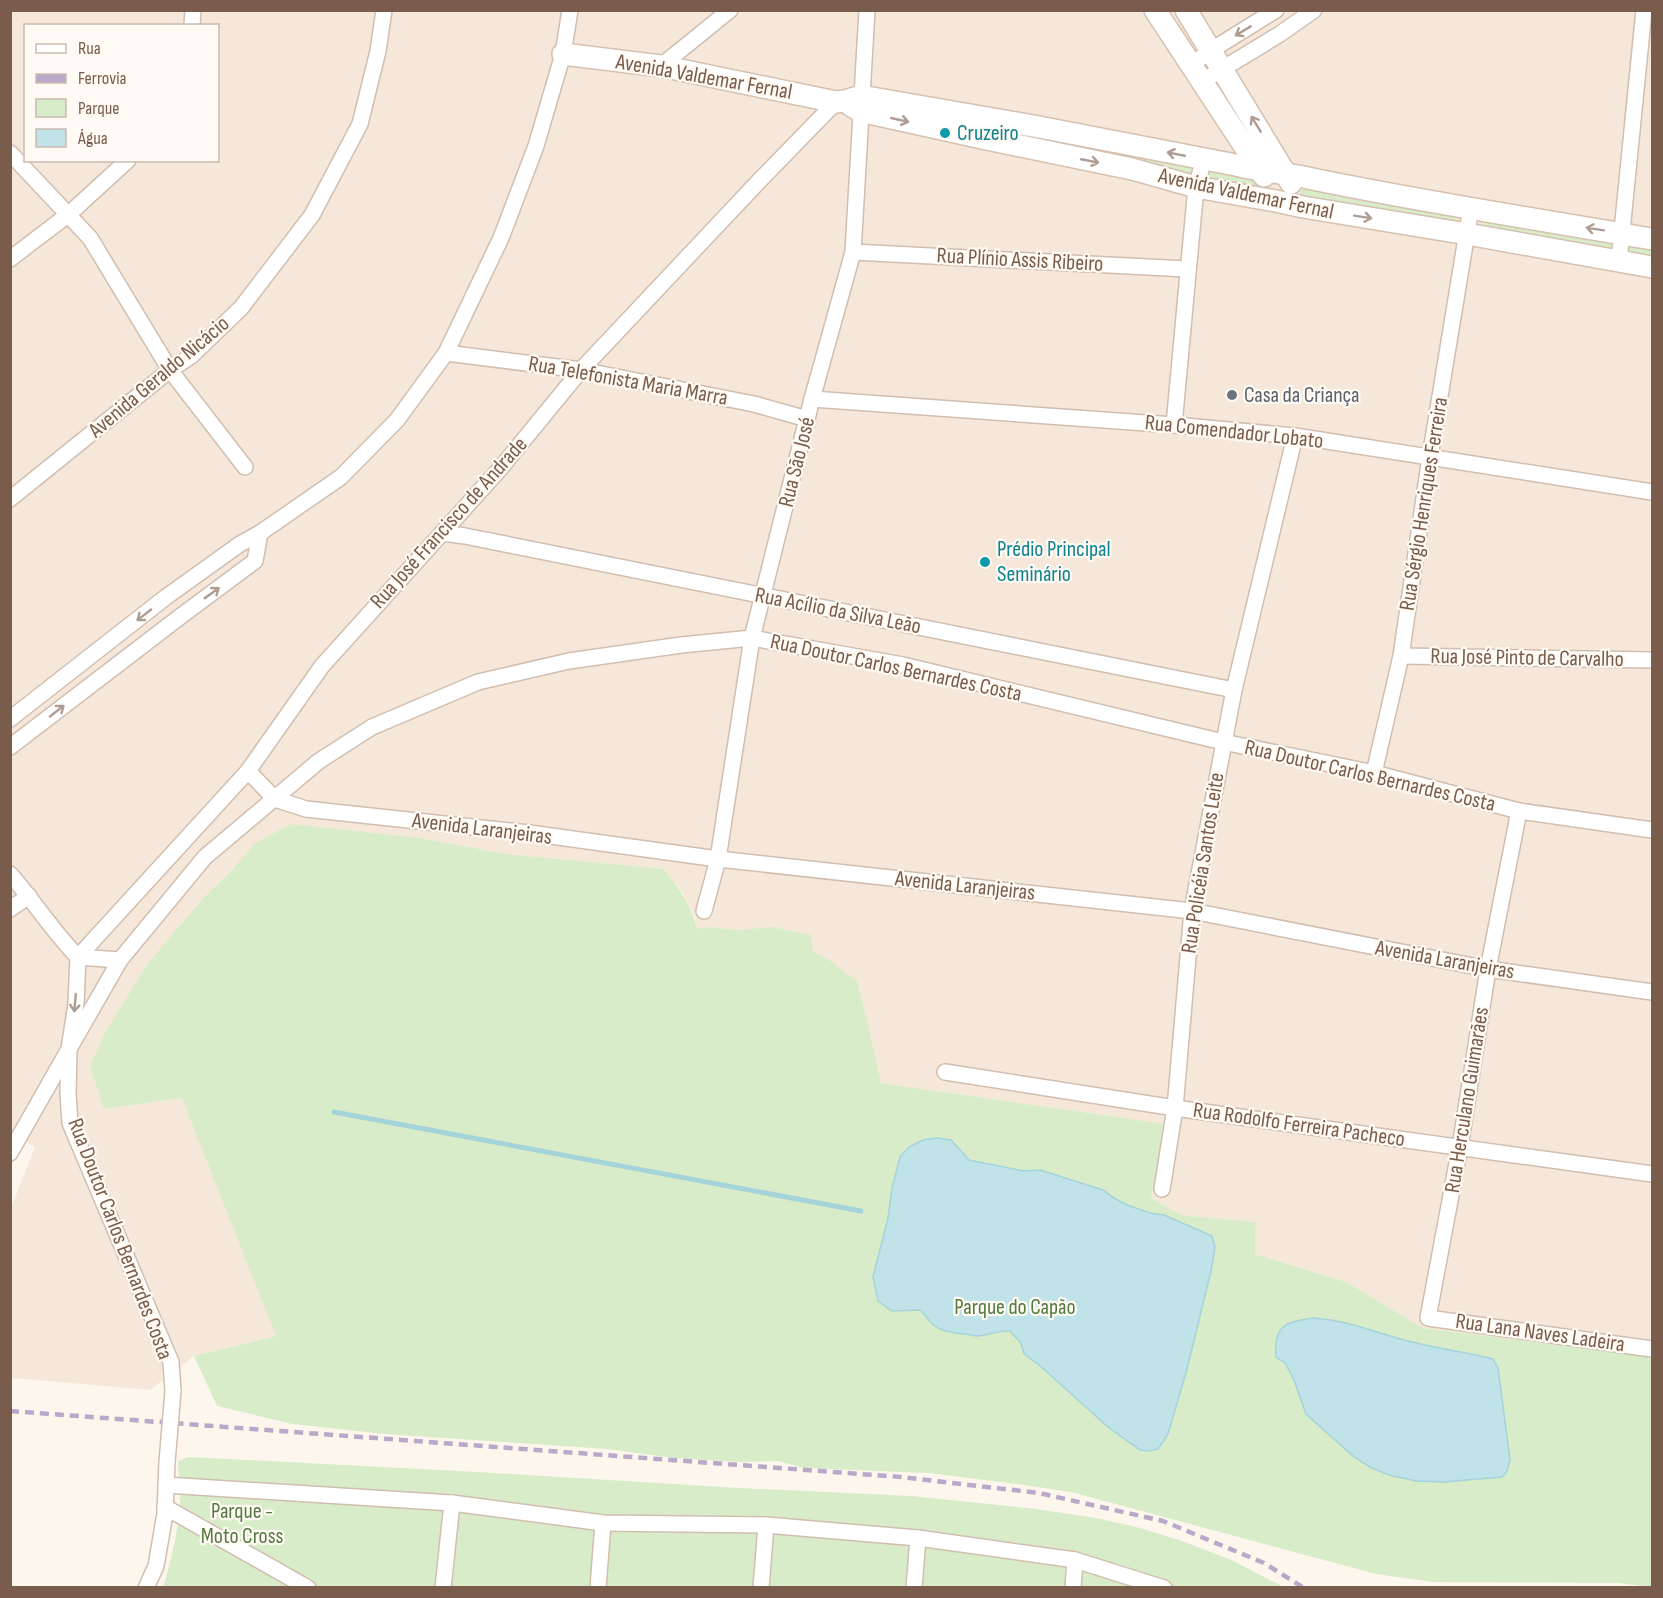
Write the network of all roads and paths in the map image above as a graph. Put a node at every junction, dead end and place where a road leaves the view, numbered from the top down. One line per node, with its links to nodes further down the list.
1 (384, 10): 41 (street, Avenida Geraldo Nicácio)
2 (570, 10): 11 (street)
3 (730, 10): 13 (street)
4 (867, 10): 15 (street, Rua São José)
5 (1155, 10): 14 (street)
6 (1186, 10): 12 (street)
7 (1314, 10): 10 (street)
8 (1644, 10): 32 (street)
9 (1271, 14): 10 (street); 12 (street, one-way to 12)
10 (1280, 34): 12 (street)
11 (563, 54): 13 (street, Avenida Valdemar Fernal); 40 (street)
12 (1216, 60): 14 (street); 14 (street); 22 (street, one-way to 12)
13 (661, 66): 15 (street, Avenida Valdemar Fernal)
14 (1196, 74): 21 (street)
15 (851, 103): 16 (street, Avenida Valdemar Fernal); 20 (street, Avenida Valdemar Fernal, one-way to 20); 35 (street, Rua São José); 42 (street, Rua José Francisco de Andrade)
16 (1138, 146): 18 (street, Avenida Valdemar Fernal, one-way to 16); 20 (street)
17 (10, 153): 28 (street)
18 (1204, 159): 21 (street, Avenida Valdemar Fernal); 23 (street)
19 (126, 162): 28 (street)
20 (1132, 169): 23 (street, Avenida Valdemar Fernal)
21 (1261, 171): 22 (street, Avenida Valdemar Fernal); 25 (street)
22 (1286, 174): 24 (street, Avenida Valdemar Fernal); 26 (street)
23 (1196, 187): 25 (street, Avenida Valdemar Fernal); 39 (street)
24 (1402, 197): 27 (street, Avenida Valdemar Fernal); 29 (street)
25 (1276, 201): 26 (street, Avenida Valdemar Fernal)
26 (1303, 207): 29 (street, Avenida Valdemar Fernal, one-way to 29)
27 (1471, 208): 30 (street, Avenida Valdemar Fernal); 31 (street, Rua Sérgio Henriques Ferreira)
28 (69, 214): 36 (street); 41 (street)
29 (1397, 223): 31 (street, Avenida Valdemar Fernal)
30 (1556, 223): 32 (street, Avenida Valdemar Fernal, one-way to 30); 34 (street)
31 (1467, 234): 34 (street, Avenida Valdemar Fernal); 47 (street, Rua Sérgio Henriques Ferreira)
32 (1623, 234): 33 (street, Avenida Valdemar Fernal); 37 (street)
33 (1653, 239)
34 (1552, 249): 37 (street, Avenida Valdemar Fernal)
35 (853, 252): 39 (street, Rua Plínio Assis Ribeiro); 43 (street, Rua São José)
36 (10, 259)
37 (1619, 261): 38 (street, Avenida Valdemar Fernal)
38 (1653, 267)
39 (1187, 269): 45 (street)
40 (446, 353): 42 (street, Rua Telefonista Maria Marra); 51 (street)
41 (170, 370): 48 (street); 50 (street, Avenida Geraldo Nicácio)
42 (581, 370): 44 (street, Rua Telefonista Maria Marra); 52 (street, Rua José Francisco de Andrade)
43 (812, 399): 44 (street, Rua São José); 45 (street, Rua Comendador Lobato)
44 (807, 419): 53 (street, Rua São José)
45 (1174, 425): 46 (street, Rua Comendador Lobato)
46 (1295, 436): 47 (street, Rua Comendador Lobato); 59 (street, Rua Policéia Santos Leite)
47 (1430, 457): 49 (street, Rua Comendador Lobato); 57 (street, Rua Sérgio Henriques Ferreira)
48 (245, 467)
49 (1653, 492)
50 (10, 499)
51 (260, 533): 54 (street); 55 (street, one-way to 51)
52 (442, 533): 53 (street, Rua Acílio da Silva Leão); 64 (street, Rua José Francisco de Andrade)
53 (764, 596): 56 (street, Rua São José); 59 (street, Rua Acílio da Silva Leão)
54 (166, 597): 55 (street); 60 (street, one-way to 60)
55 (181, 616): 61 (street, one-way to 55)
56 (752, 638): 62 (street, Rua Doutor Carlos Bernardes Costa); 66 (street, Rua Doutor Carlos Bernardes Costa); 69 (street, Rua São José)
57 (1401, 656): 58 (street, Rua José Pinto de Carvalho); 65 (street, Rua Sérgio Henriques Ferreira)
58 (1653, 660)
59 (1234, 690): 62 (street, Rua Policéia Santos Leite)
60 (14, 716): 61 (street)
61 (32, 731): 63 (street)
62 (1223, 742): 65 (street, Rua Doutor Carlos Bernardes Costa); 74 (street, Rua Policéia Santos Leite)
63 (10, 747)
64 (248, 771): 66 (street); 75 (street, Rua José Francisco de Andrade)
65 (1374, 773): 67 (street, Rua Doutor Carlos Bernardes Costa)
66 (275, 799): 69 (street, Avenida Laranjeiras); 76 (street, Rua Doutor Carlos Bernardes Costa)
67 (1519, 811): 68 (street, Rua Doutor Carlos Bernardes Costa); 77 (street, Rua Herculano Guimarães)
68 (1653, 830)
69 (718, 859): 73 (street, Rua São José); 74 (street, Avenida Laranjeiras)
70 (10, 874): 71 (street)
71 (29, 896): 72 (street); 75 (street)
72 (10, 909)
73 (704, 911)
74 (1192, 911): 77 (street, Avenida Laranjeiras); 81 (street, Rua Policéia Santos Leite)
75 (78, 957): 76 (street); 79 (street, one-way to 79)
76 (120, 960): 79 (street, Rua Doutor Carlos Bernardes Costa)
77 (1488, 969): 78 (street, Avenida Laranjeiras); 83 (street, Rua Herculano Guimarães)
78 (1653, 992)
79 (69, 1049): 82 (street); 88 (street, Rua Doutor Carlos Bernardes Costa, bridge)
80 (945, 1072): 81 (street, Rua Rodolfo Ferreira Pacheco)
81 (1175, 1108): 83 (street, Rua Rodolfo Ferreira Pacheco); 85 (street, Rua Policéia Santos Leite)
82 (14, 1147)
83 (1460, 1147): 84 (street, Rua Rodolfo Ferreira Pacheco); 86 (street, Rua Herculano Guimarães)
84 (1653, 1174)
85 (1162, 1189)
86 (1428, 1318): 87 (street, Rua Lana Naves Ladeira)
87 (1653, 1348)
88 (166, 1485): 89 (street); 90 (street, Rua Doutor Carlos Bernardes Costa)
89 (452, 1503): 91 (street); 97 (street)
90 (165, 1508): 95 (street, Rua Doutor Carlos Bernardes Costa); 96 (street)
91 (603, 1522): 92 (street); 98 (street)
92 (766, 1525): 93 (street); 99 (street)
93 (918, 1538): 94 (street); 100 (street)
94 (1075, 1560): 101 (street); 102 (street)
95 (146, 1587)
96 (308, 1587)
97 (443, 1587)
98 (598, 1587)
99 (761, 1587)
100 (914, 1587)
101 (1072, 1587)
102 (1164, 1587)

